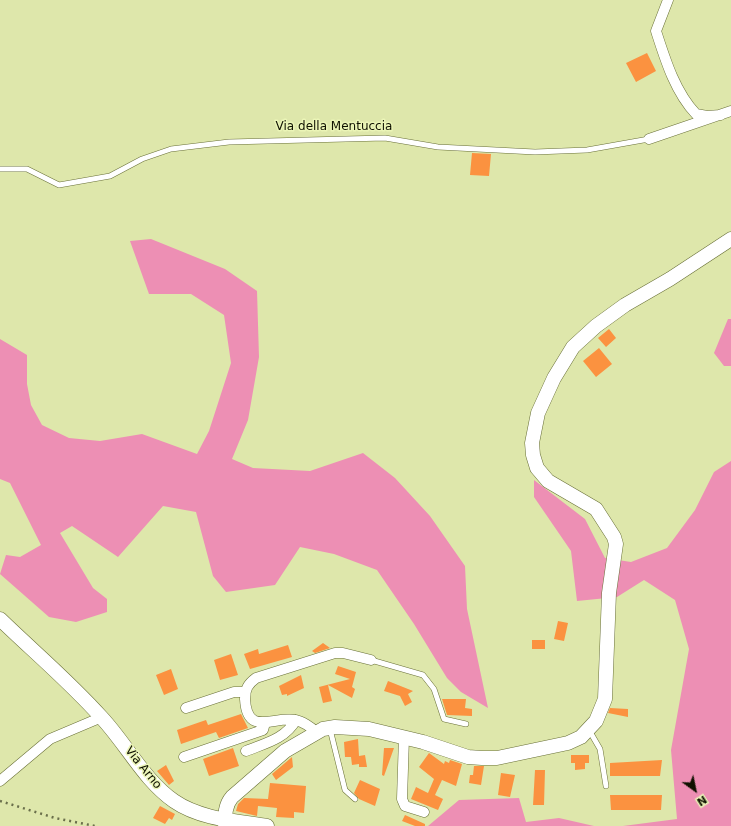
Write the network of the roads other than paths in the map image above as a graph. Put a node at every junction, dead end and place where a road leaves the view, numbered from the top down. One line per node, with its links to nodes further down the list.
1 (668, 0): 2 (street, Via della Mentuccia)
2 (726, 113): 3 (street, Via della Mentuccia)
3 (649, 139): 4 (lane, Via della Mentuccia)
4 (0, 169)
5 (731, 239): 14 (street)
6 (0, 619): 10 (street, Via Arno)
7 (371, 660): 8 (street); 13 (lane)
8 (245, 692): 9 (street); 12 (street)
9 (186, 708)
10 (102, 717): 19 (street); 23 (street, Via Arno)
11 (296, 720): 12 (street); 15 (street); 17 (street)
12 (265, 723): 18 (street)
13 (466, 724)
14 (589, 729): 16 (street); 20 (lane)
15 (323, 730): 16 (street); 21 (lane); 23 (street)
16 (404, 737): 22 (street)
17 (246, 751)
18 (184, 757)
19 (0, 781)
20 (606, 786)
21 (355, 799)
22 (424, 812)
23 (225, 823): 24 (street, Via Arno)
24 (267, 826)

